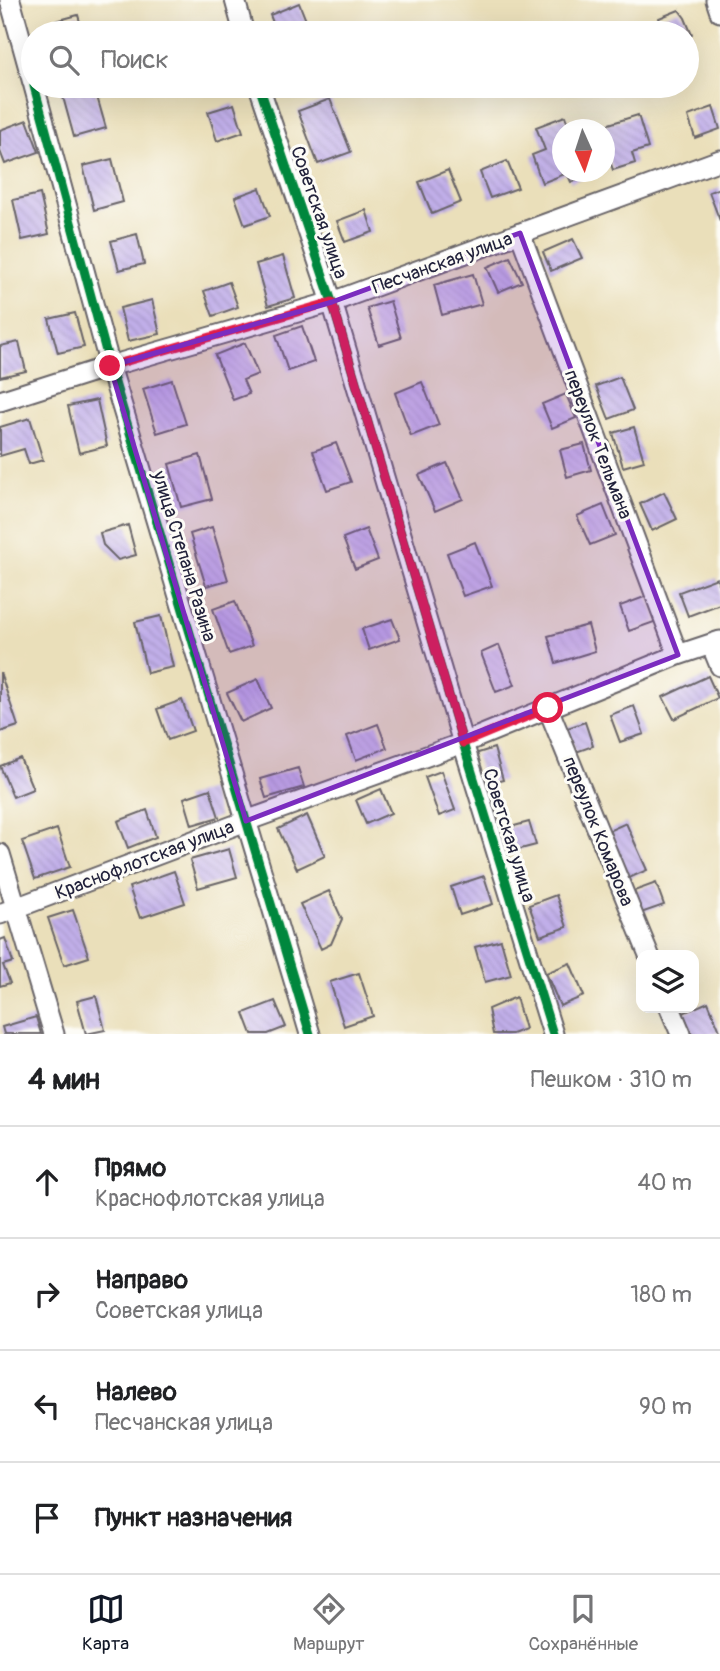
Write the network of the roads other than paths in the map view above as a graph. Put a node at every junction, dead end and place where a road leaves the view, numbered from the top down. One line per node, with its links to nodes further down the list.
1 (10, 0): 6 (street, улица Степана Разина)
2 (236, 0): 5 (street)
3 (716, 0): 4 (street)
4 (720, 12)
5 (241, 21)
6 (21, 38)
7 (38, 98): 12 (street, улица Степана Разина)
8 (263, 98): 11 (street, Советская улица)
9 (720, 160): 10 (street, Песчанская улица)
10 (520, 233): 11 (street, Песчанская улица); 15 (street, переулок Тельмана)
11 (332, 302): 12 (street, Песчанская улица); 18 (street, Советская улица)
12 (110, 366): 13 (street, Песчанская улица); 19 (street, улица Степана Разина)
13 (0, 401)
14 (716, 642): 15 (street, Краснофлотская улица); 16 (street)
15 (677, 655): 17 (street, Краснофлотская улица)
16 (720, 666)
17 (548, 708): 18 (street, Краснофлотская улица); 22 (street, переулок Комарова)
18 (463, 743): 19 (street, Краснофлотская улица); 26 (street, Советская улица)
19 (246, 821): 21 (street, Краснофлотская улица); 25 (street, улица Степана Разина)
20 (0, 853): 21 (street)
21 (9, 910): 24 (street)
22 (647, 950)
23 (672, 1013): 27 (street)
24 (54, 1034)
25 (310, 1034)
26 (553, 1034)
27 (681, 1034)

